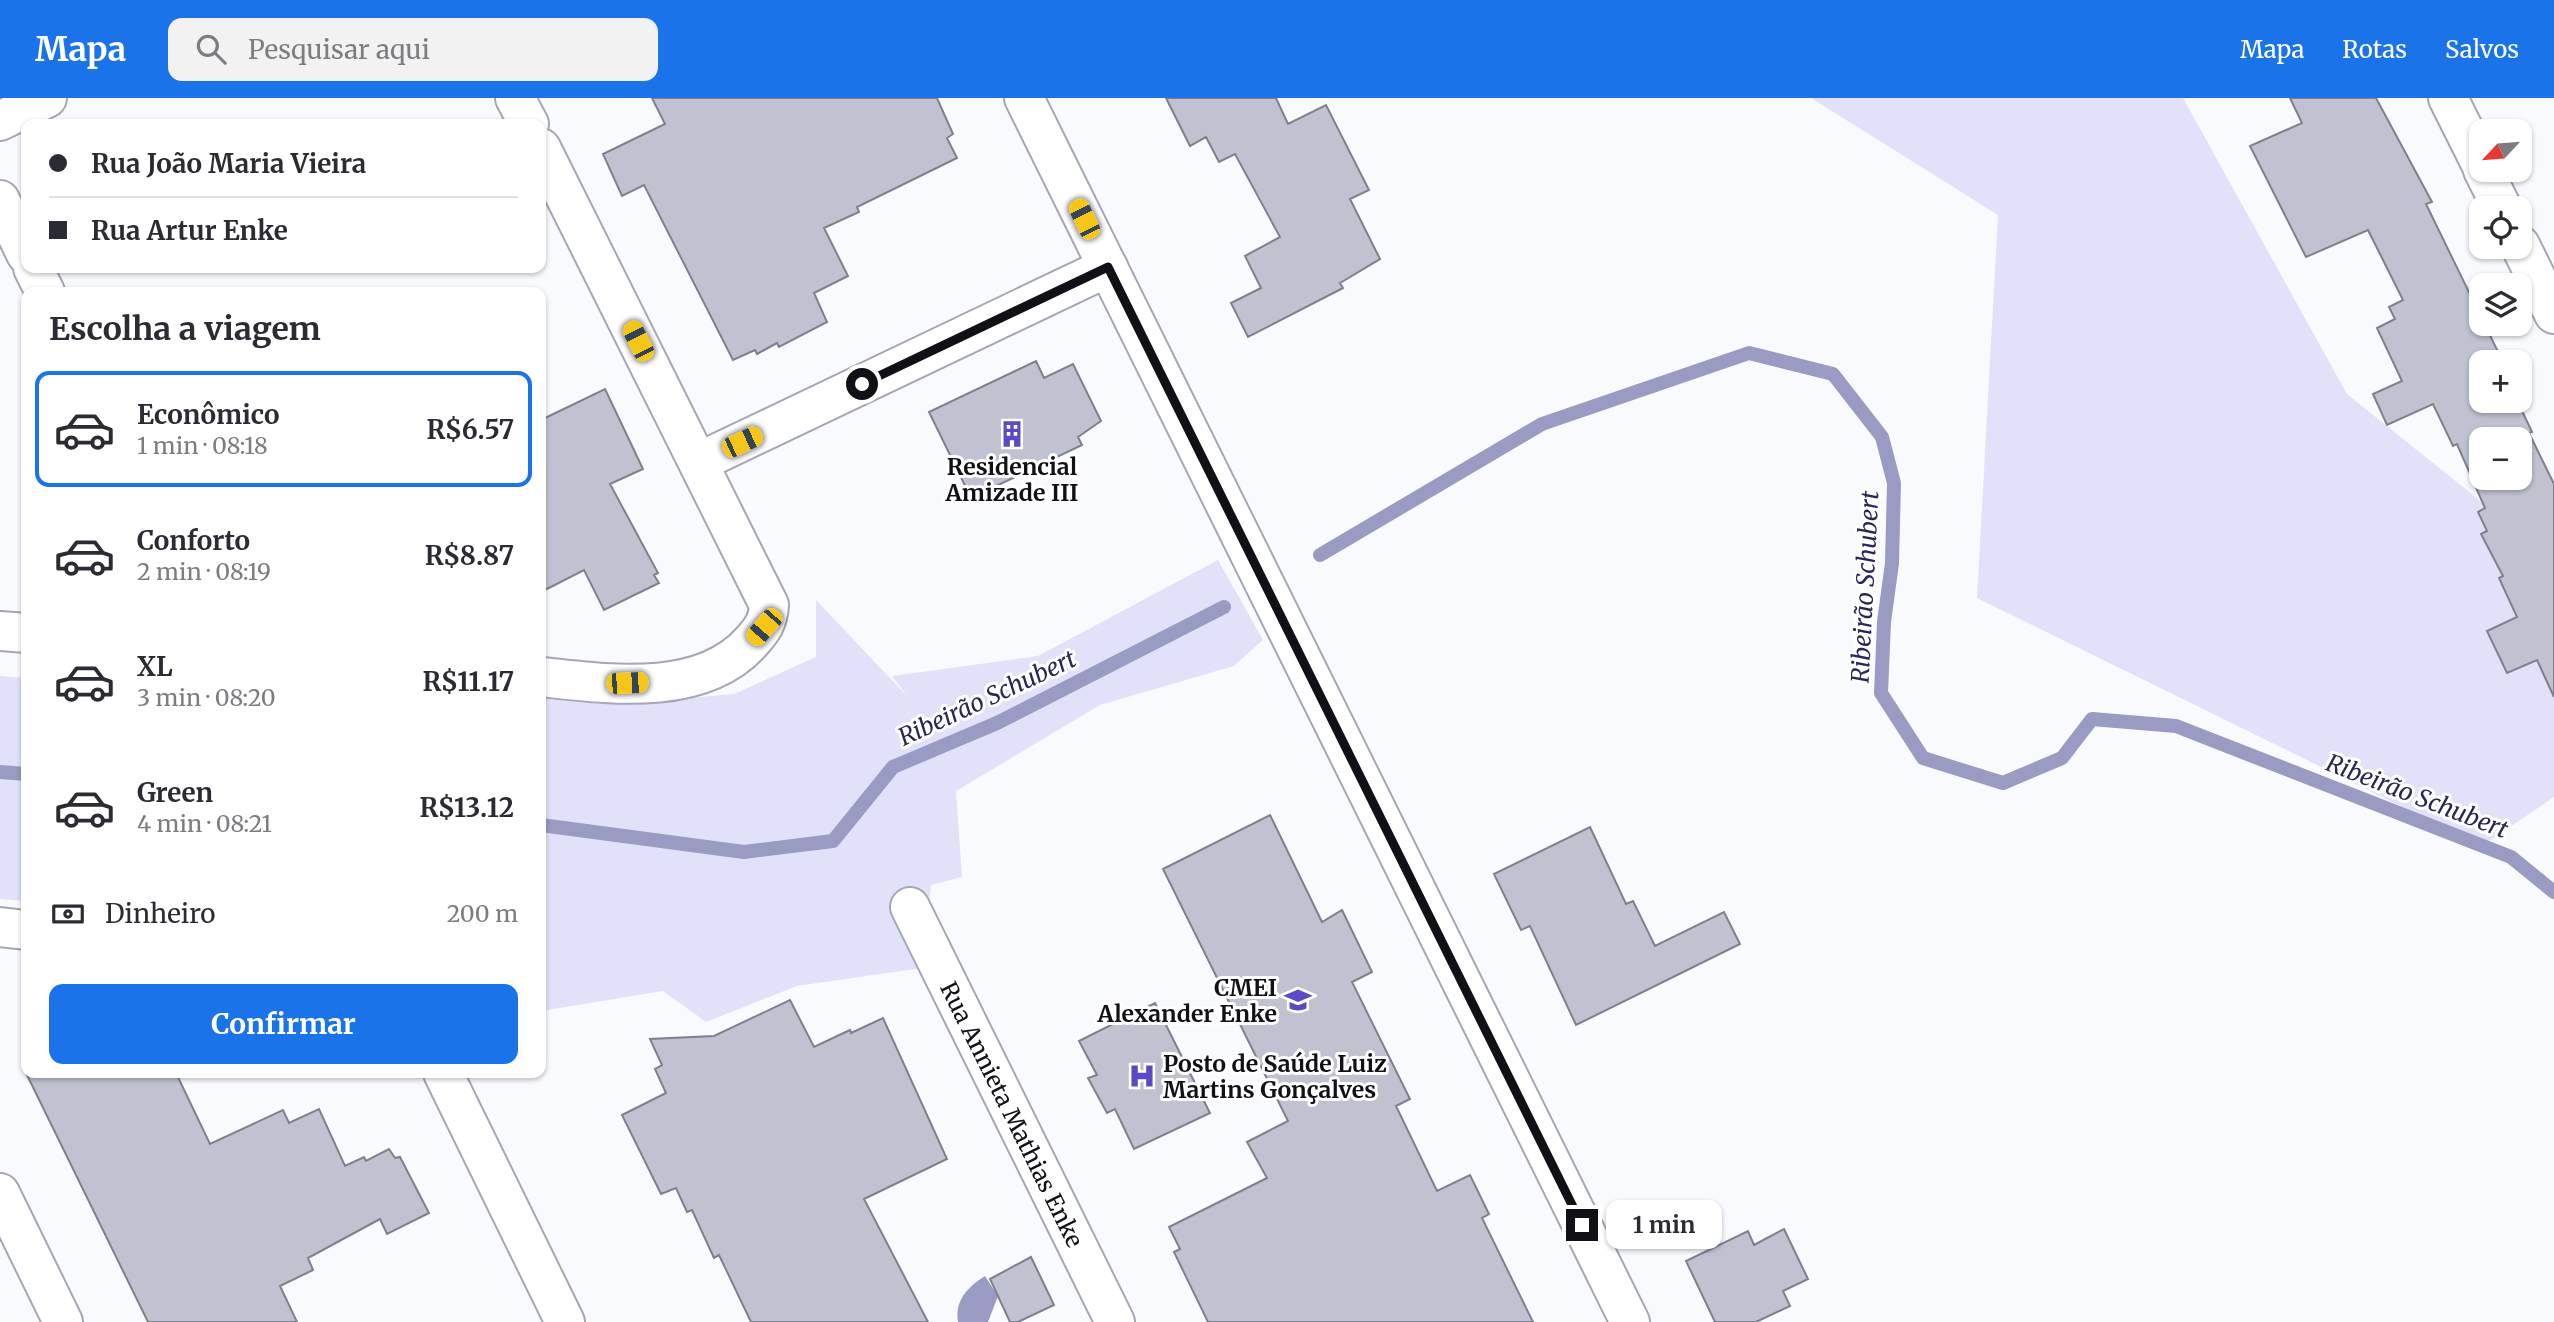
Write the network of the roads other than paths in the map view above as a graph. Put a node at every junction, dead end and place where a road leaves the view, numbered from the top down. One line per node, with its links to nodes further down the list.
1 (47, 98): 6 (street)
2 (515, 98): 5 (street)
3 (1024, 98): 12 (street)
4 (2448, 98): 7 (street)
5 (526, 119)
6 (0, 121)
7 (2469, 141)
8 (546, 158): 14 (street)
9 (0, 200): 10 (street)
10 (21, 244)
11 (2527, 259): 13 (street)
12 (1108, 267): 14 (street); 26 (street)
13 (2554, 314)
14 (699, 462): 17 (street)
15 (0, 631): 16 (street)
16 (21, 633)
17 (546, 678)
18 (910, 907): 25 (street, Rua Annieta Mathias Enke)
19 (0, 927): 20 (street)
20 (21, 929)
21 (445, 1078): 24 (street)
22 (0, 1193): 23 (street)
23 (62, 1322)
24 (565, 1322)
25 (1115, 1322)
26 (1630, 1322)

